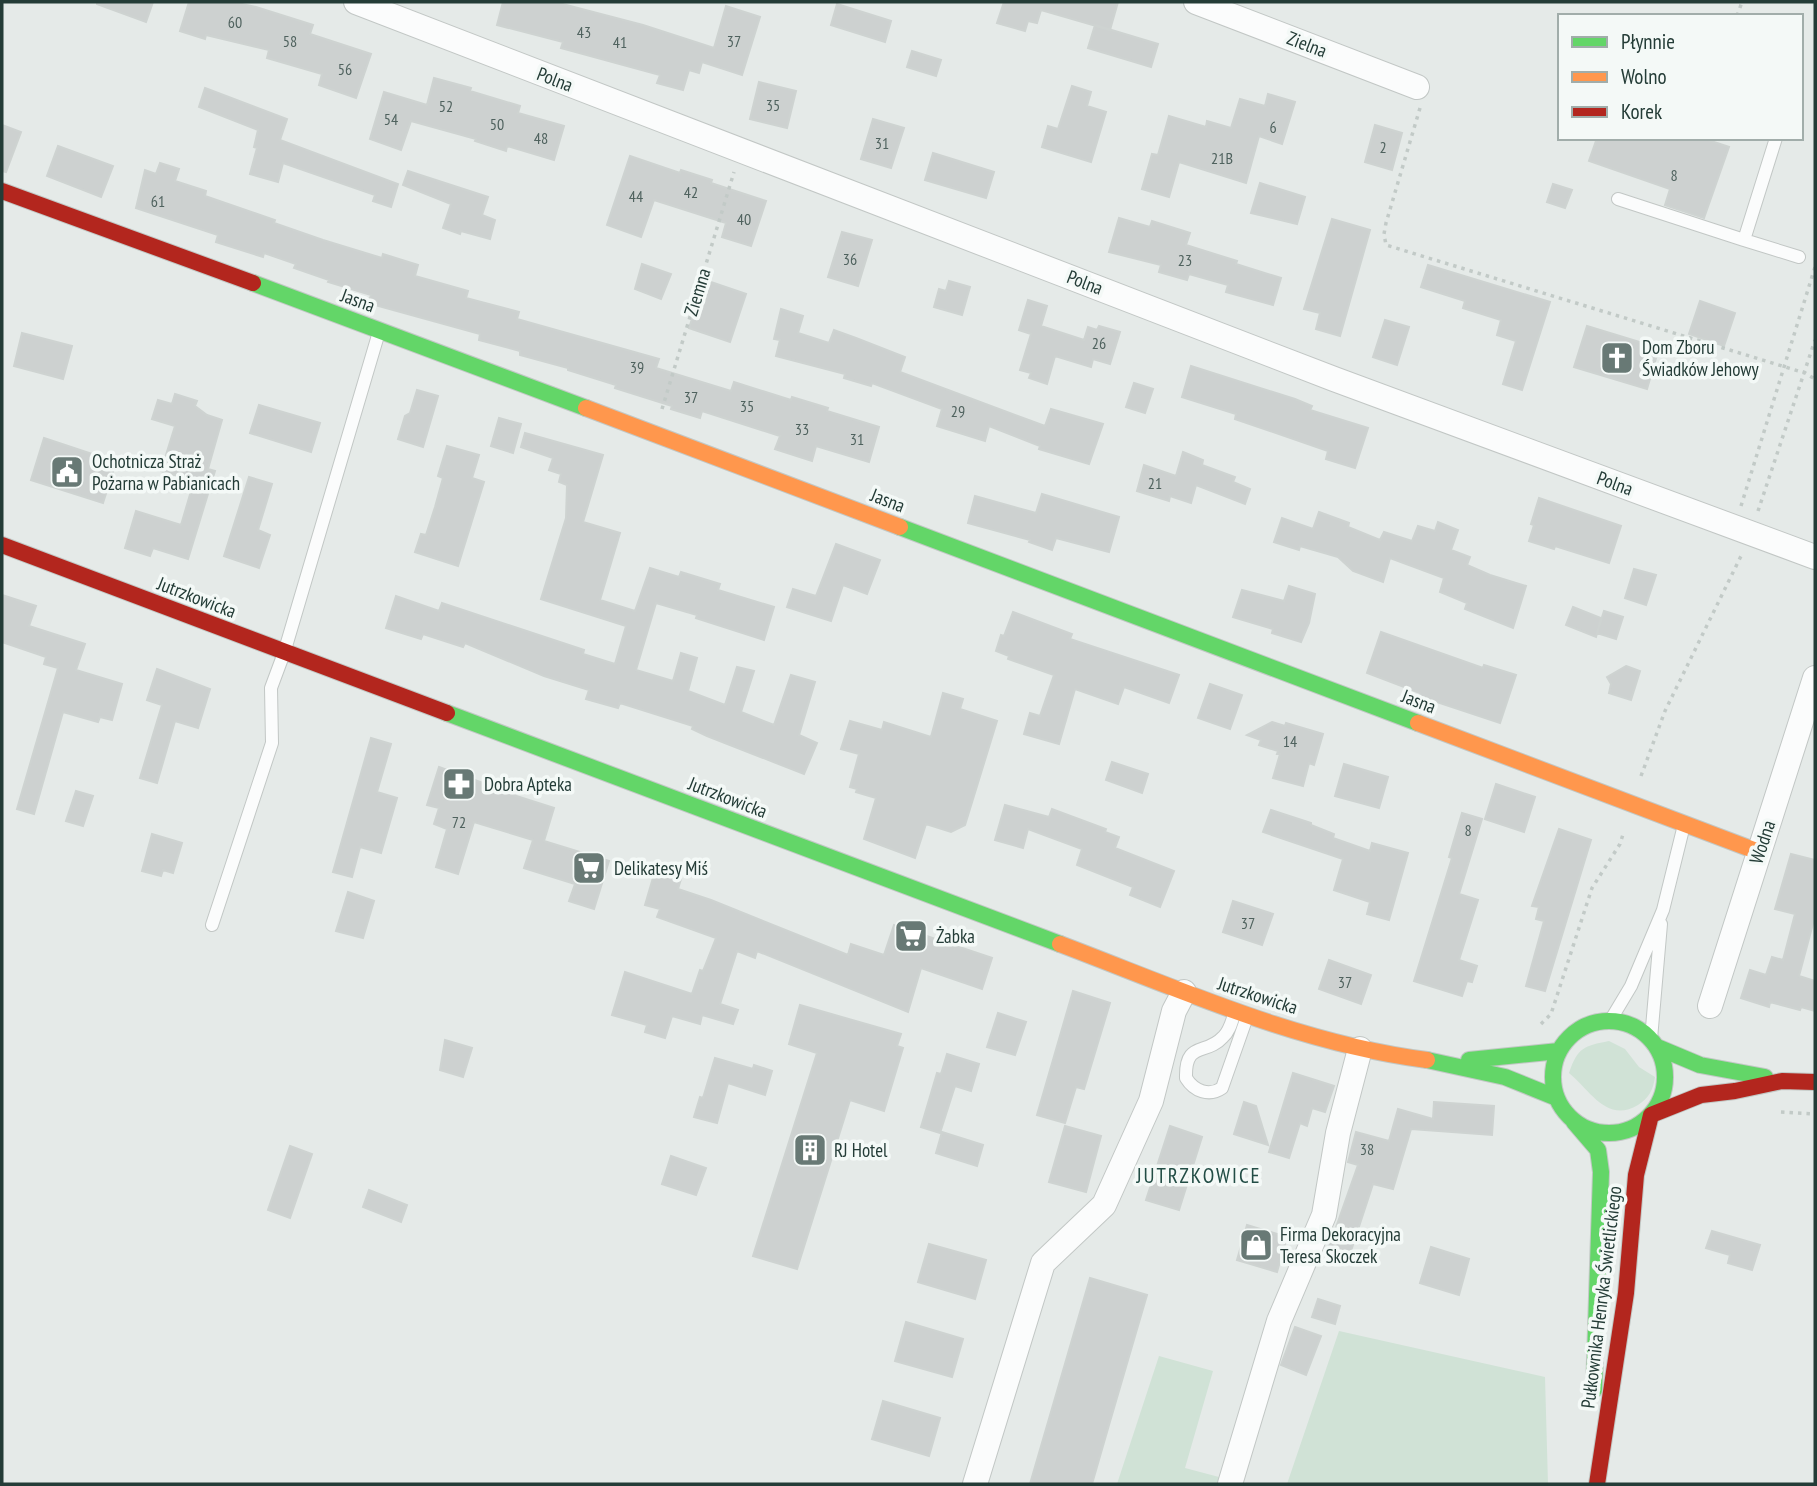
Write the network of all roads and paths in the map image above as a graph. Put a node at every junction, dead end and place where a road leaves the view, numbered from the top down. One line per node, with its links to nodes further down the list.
1 (356, 2): 5 (street, Polna)
2 (1196, 2): 3 (street, Zielna)
3 (1418, 87): 13 (path)
4 (1775, 140): 8 (lane)
5 (741, 150): 16 (path, Ziemna); 17 (street, Polna)
6 (2, 191): 11 (street, Jasna)
7 (1618, 199): 8 (lane)
8 (1744, 240): 9 (lane)
9 (1799, 257)
10 (1815, 267): 13 (path)
11 (380, 330): 16 (street, Jasna); 20 (lane)
12 (1815, 340): 14 (path)
13 (1782, 367): 14 (path); 17 (path)
14 (1805, 373): 15 (path); 17 (path)
15 (1815, 379)
16 (654, 434): 23 (street, Jasna)
17 (1745, 532): 19 (street, Polna); 22 (path)
18 (2, 545): 20 (street, Jutrzkowicka)
19 (1815, 557)
20 (284, 653): 27 (lane); 28 (street, Jutrzkowicka)
21 (1815, 678): 25 (street, Wodna)
22 (1639, 783)
23 (1685, 824): 25 (street, Jasna); 26 (lane)
24 (1624, 831): 31 (path)
25 (1759, 852): 29 (street, Wodna)
26 (1663, 910): 32 (lane); 33 (lane)
27 (212, 925)
28 (1184, 992): 30 (street, Jutrzkowicka); 42 (street)
29 (1710, 1006)
30 (1241, 1013): 30 (lane); 34 (street, Jutrzkowicka)
31 (1551, 1014)
32 (1610, 1021): 33 (street); 35 (street)
33 (1654, 1043): 37 (street); 40 (street)
34 (1360, 1048): 36 (street, Jutrzkowicka); 43 (street)
35 (1559, 1051): 36 (street, Jutrzkowicka); 39 (street)
36 (1447, 1063): 39 (street, Jutrzkowicka)
37 (1782, 1081): 38 (street); 40 (street)
38 (1815, 1082)
39 (1557, 1098): 41 (street)
40 (1651, 1115): 41 (street); 44 (street, Pułkownika Henryka Świetlickiego)
41 (1574, 1122): 44 (street, Pułkownika Henryka Świetlickiego)
42 (975, 1484)
43 (1230, 1484)
44 (1595, 1484)

